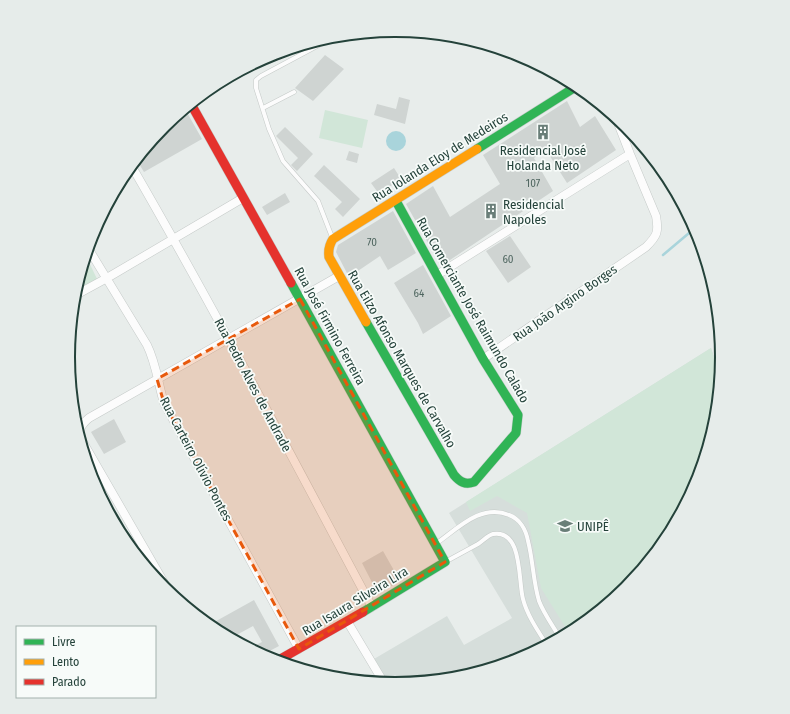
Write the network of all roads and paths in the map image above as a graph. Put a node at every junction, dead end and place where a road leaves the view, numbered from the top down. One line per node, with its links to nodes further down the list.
1 (315, 47): 4 (lane)
2 (571, 90): 10 (street, Rua Iolanda Eloy de Medeiros)
3 (294, 92): 4 (lane)
4 (263, 108): 12 (lane)
5 (193, 109): 9 (street, Rua José Firmino Ferreira)
6 (621, 131): 7 (street, Rua João Argino Borges)
7 (630, 154): 14 (street); 20 (street, Rua João Argino Borges)
8 (135, 171): 11 (street, Rua Pedro Alves de Andrade)
9 (243, 198): 11 (street); 18 (street, Rua José Firmino Ferreira)
10 (396, 201): 12 (street, Rua Iolanda Eloy de Medeiros); 14 (street, Rua Comerciante José Raimundo Calado)
11 (174, 239): 16 (street); 19 (street, Rua Pedro Alves de Andrade)
12 (333, 239): 15 (street, Rua Eilzo Afonso Marques de Carvalho)
13 (92, 254): 16 (street, Rua Carteiro Olívio Pontes)
14 (437, 275): 20 (street, Rua Comerciante José Raimundo Calado)
15 (339, 276): 18 (street); 23 (street, Rua Eilzo Afonso Marques de Carvalho)
16 (107, 278): 17 (street); 21 (street, Rua Carteiro Olívio Pontes)
17 (82, 292)
18 (300, 299): 19 (street); 25 (street, Rua José Firmino Ferreira)
19 (228, 339): 21 (street); 28 (street, Rua Pedro Alves de Andrade)
20 (483, 359): 23 (street, Rua Comerciante José Raimundo Calado)
21 (157, 379): 22 (street); 32 (street, Rua Carteiro Olívio Pontes)
22 (82, 424)
23 (516, 433)
24 (91, 455): 27 (street)
25 (436, 544): 26 (street, Rua José Firmino Ferreira); 30 (lane)
26 (445, 562): 28 (street, Rua Isaura Silveira Lira); 31 (lane)
27 (158, 572)
28 (372, 607): 29 (street, Rua Isaura Silveira Lira)
29 (347, 621): 32 (street, Rua Isaura Silveira Lira); 34 (street)
30 (557, 633)
31 (544, 640)
32 (299, 649): 33 (street, Rua Isaura Silveira Lira)
33 (284, 657)
34 (380, 676)

